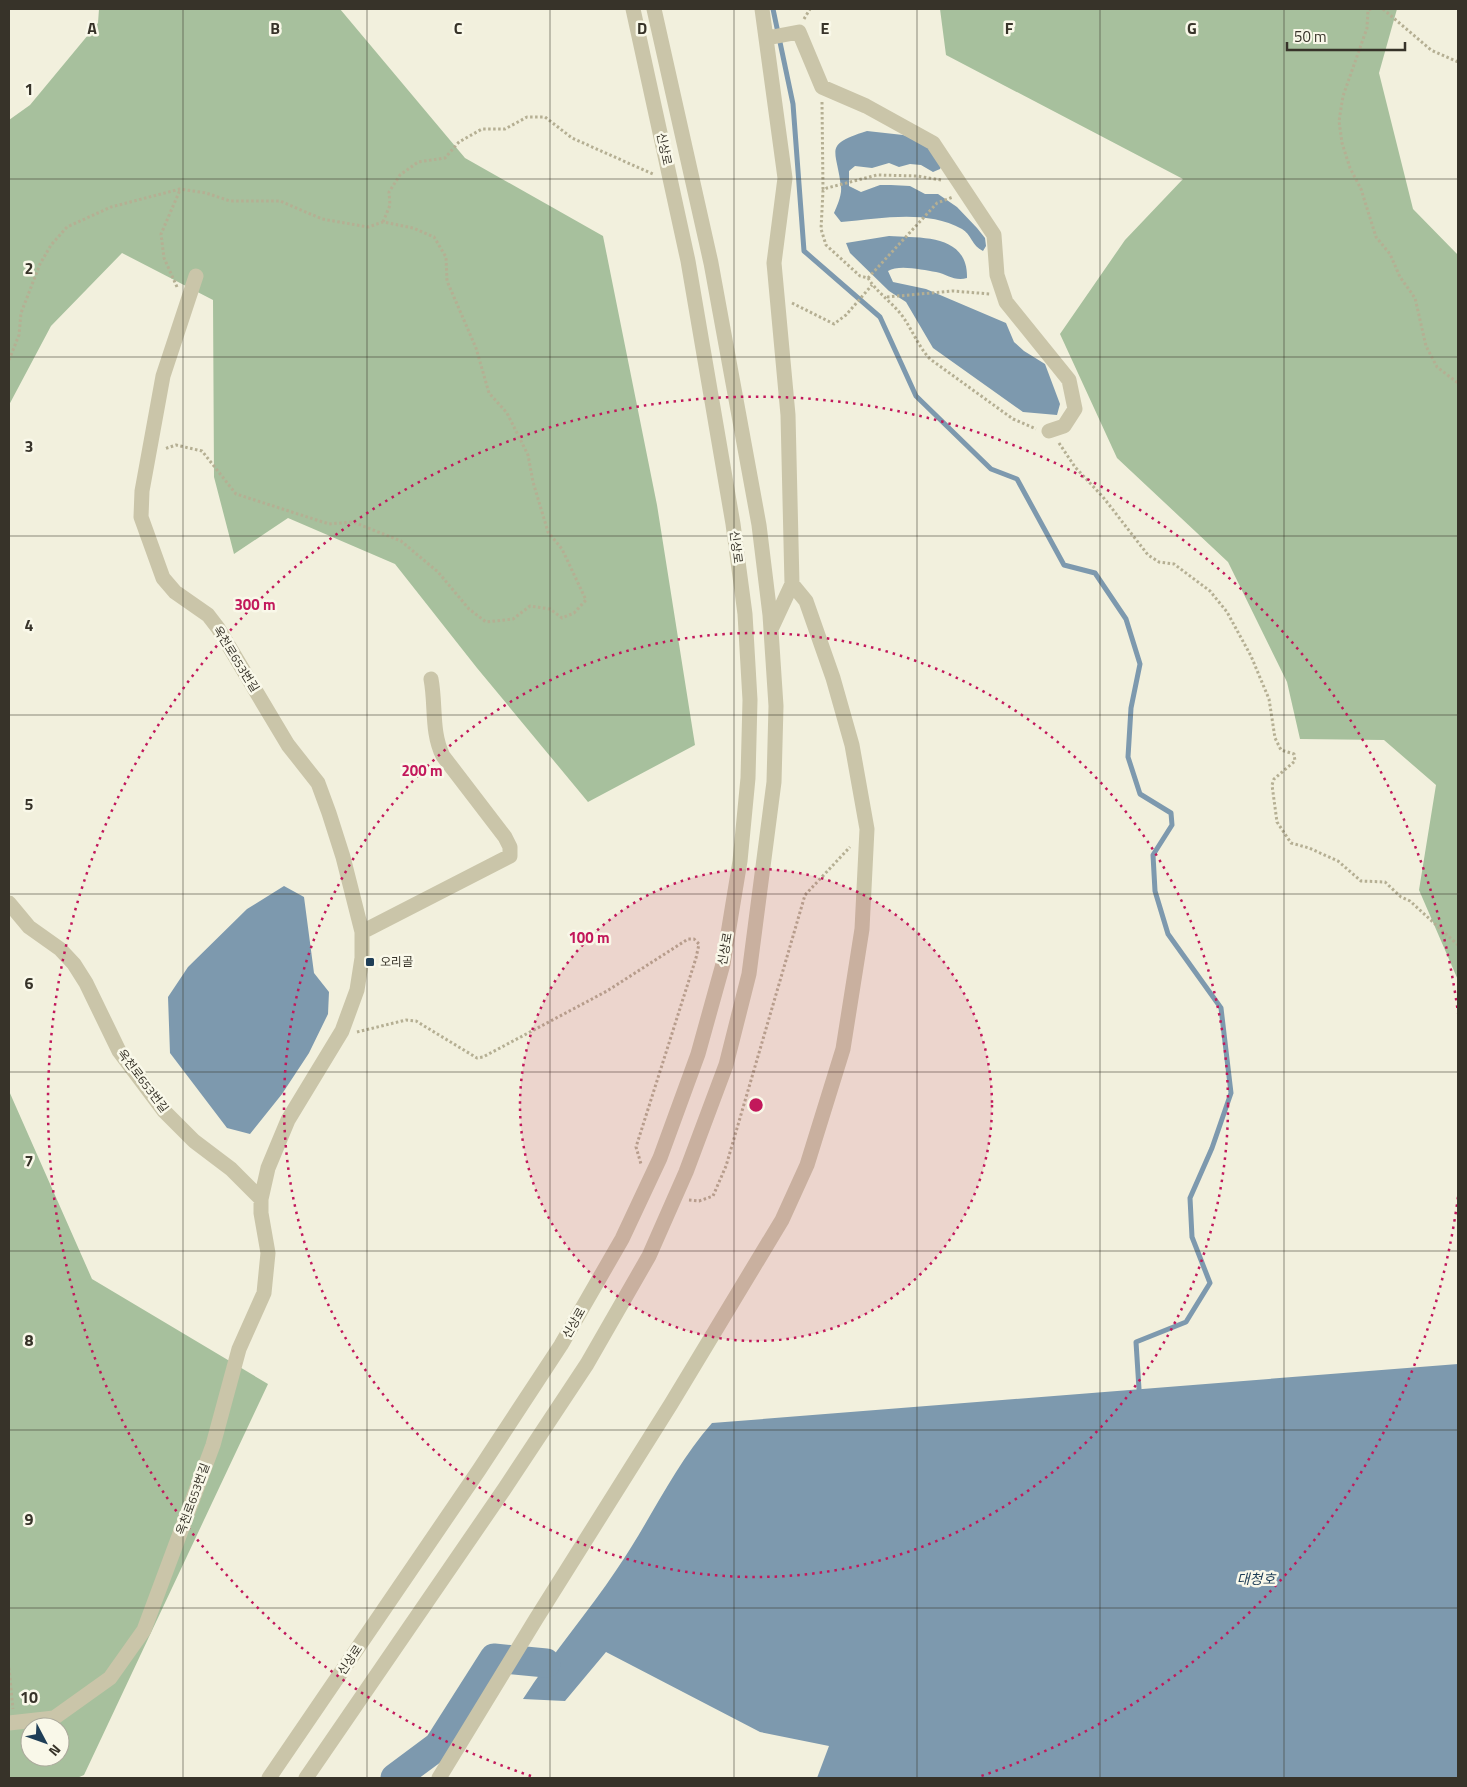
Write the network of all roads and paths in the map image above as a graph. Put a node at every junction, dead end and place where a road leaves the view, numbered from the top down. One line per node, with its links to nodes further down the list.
1 (633, 9): 9 (street, 신상로)
2 (654, 9): 27 (street, 신상로)
3 (762, 9): 6 (street)
4 (1371, 9): 23 (path)
5 (1384, 9): 7 (path)
6 (767, 38): 8 (street); 26 (street)
7 (1458, 62)
8 (822, 86): 10 (street); 12 (path)
9 (670, 178): 14 (path); 39 (street, 신상로)
10 (961, 184): 12 (path); 19 (street)
11 (180, 189): 14 (path); 18 (path); 22 (path)
12 (823, 191): 16 (path)
13 (951, 198): 16 (path)
14 (384, 222): 25 (path)
15 (196, 276): 25 (street, 옥천로653번길)
16 (868, 278): 17 (path)
17 (872, 285): 20 (path); 21 (path)
18 (179, 291)
19 (1004, 293): 20 (path); 24 (street)
20 (886, 297): 24 (path)
21 (788, 302)
22 (9, 360)
23 (1458, 383)
24 (1049, 431): 32 (path)
25 (148, 458): 31 (street, 옥천로653번길)
26 (792, 584): 27 (street); 41 (street)
27 (771, 630): 40 (street, 신상로)
28 (431, 679): 31 (street)
29 (854, 843): 35 (path)
30 (9, 903): 36 (street, 옥천로653번길)
31 (362, 932): 36 (street, 옥천로653번길)
32 (1458, 945)
33 (359, 1032): 34 (path)
34 (643, 1169)
35 (684, 1198)
36 (261, 1199): 38 (street, 옥천로653번길)
37 (9, 1668): 38 (path)
38 (11, 1723)
39 (269, 1778)
40 (306, 1778)
41 (440, 1778)

